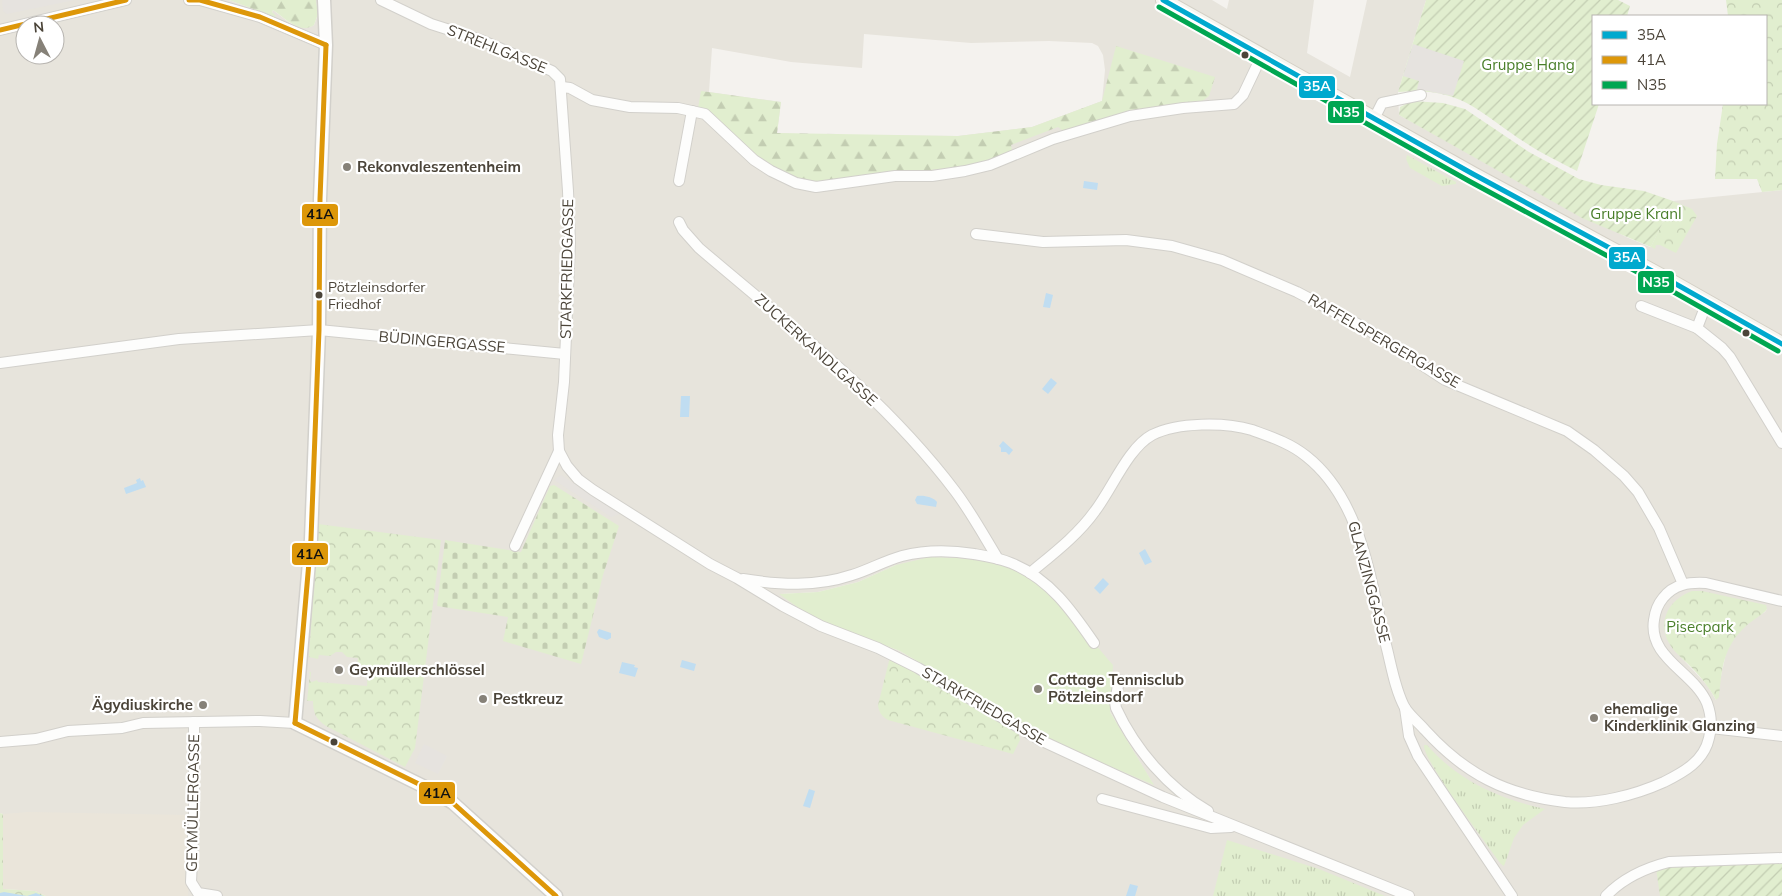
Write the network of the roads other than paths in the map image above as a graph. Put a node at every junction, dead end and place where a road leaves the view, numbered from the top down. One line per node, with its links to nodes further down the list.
1 (126, 0): 7 (street)
2 (189, 0): 3 (street)
3 (200, 0): 8 (street)
4 (324, 0): 8 (street)
5 (380, 0): 10 (street, STREHLGASSE)
6 (1163, 0): 9 (main road)
7 (0, 30)
8 (326, 45): 20 (street)
9 (1262, 56): 12 (street, STREHLGASSE); 13 (main road)
10 (562, 87): 12 (street, STREHLGASSE); 22 (street, STARKFRIEDGASSE)
11 (1421, 95): 13 (street)
12 (692, 111): 14 (street)
13 (1374, 119): 17 (main road)
14 (678, 180)
15 (680, 222): 27 (street, ZUCKERKANDLGASSE)
16 (976, 234): 30 (street, RAFFELSPERGERGASSE)
17 (1707, 302): 19 (street); 21 (main road)
18 (1641, 306): 19 (street)
19 (1697, 328): 24 (street)
20 (319, 330): 22 (street, BÜDINGERGASSE); 23 (street, BÜDINGERGASSE); 36 (street)
21 (1782, 344)
22 (565, 354): 25 (street, STARKFRIEDGASSE)
23 (0, 363)
24 (1782, 443)
25 (559, 451): 26 (street, STARKFRIEDGASSE); 29 (street, STARKFRIEDGASSE)
26 (515, 546)
27 (998, 559): 28 (street, STARKFRIEDGASSE); 29 (street, STARKFRIEDGASSE)
28 (1030, 573): 32 (street, STARKFRIEDGASSE); 34 (street, GLANZINGGASSE)
29 (737, 578): 41 (street, STARKFRIEDGASSE)
30 (1683, 584): 31 (street); 37 (street, GLANZINGGASSE)
31 (1782, 601)
32 (1094, 643)
33 (1119, 680): 41 (street, STARKFRIEDGASSE)
34 (1405, 708): 37 (street, GLANZINGGASSE); 46 (street, GLANZINGGASSE)
35 (194, 722): 36 (street); 39 (street); 43 (street, GEYMÜLLERGASSE)
36 (295, 723): 44 (street)
37 (1711, 728): 38 (street)
38 (1782, 736)
39 (0, 742)
40 (1102, 799): 41 (street, STARKFRIEDGASSE)
41 (1234, 827): 45 (street, STARKFRIEDGASSE)
42 (1782, 858): 47 (street)
43 (217, 896)
44 (556, 896)
45 (1409, 896)
46 (1512, 896)
47 (1606, 896)

